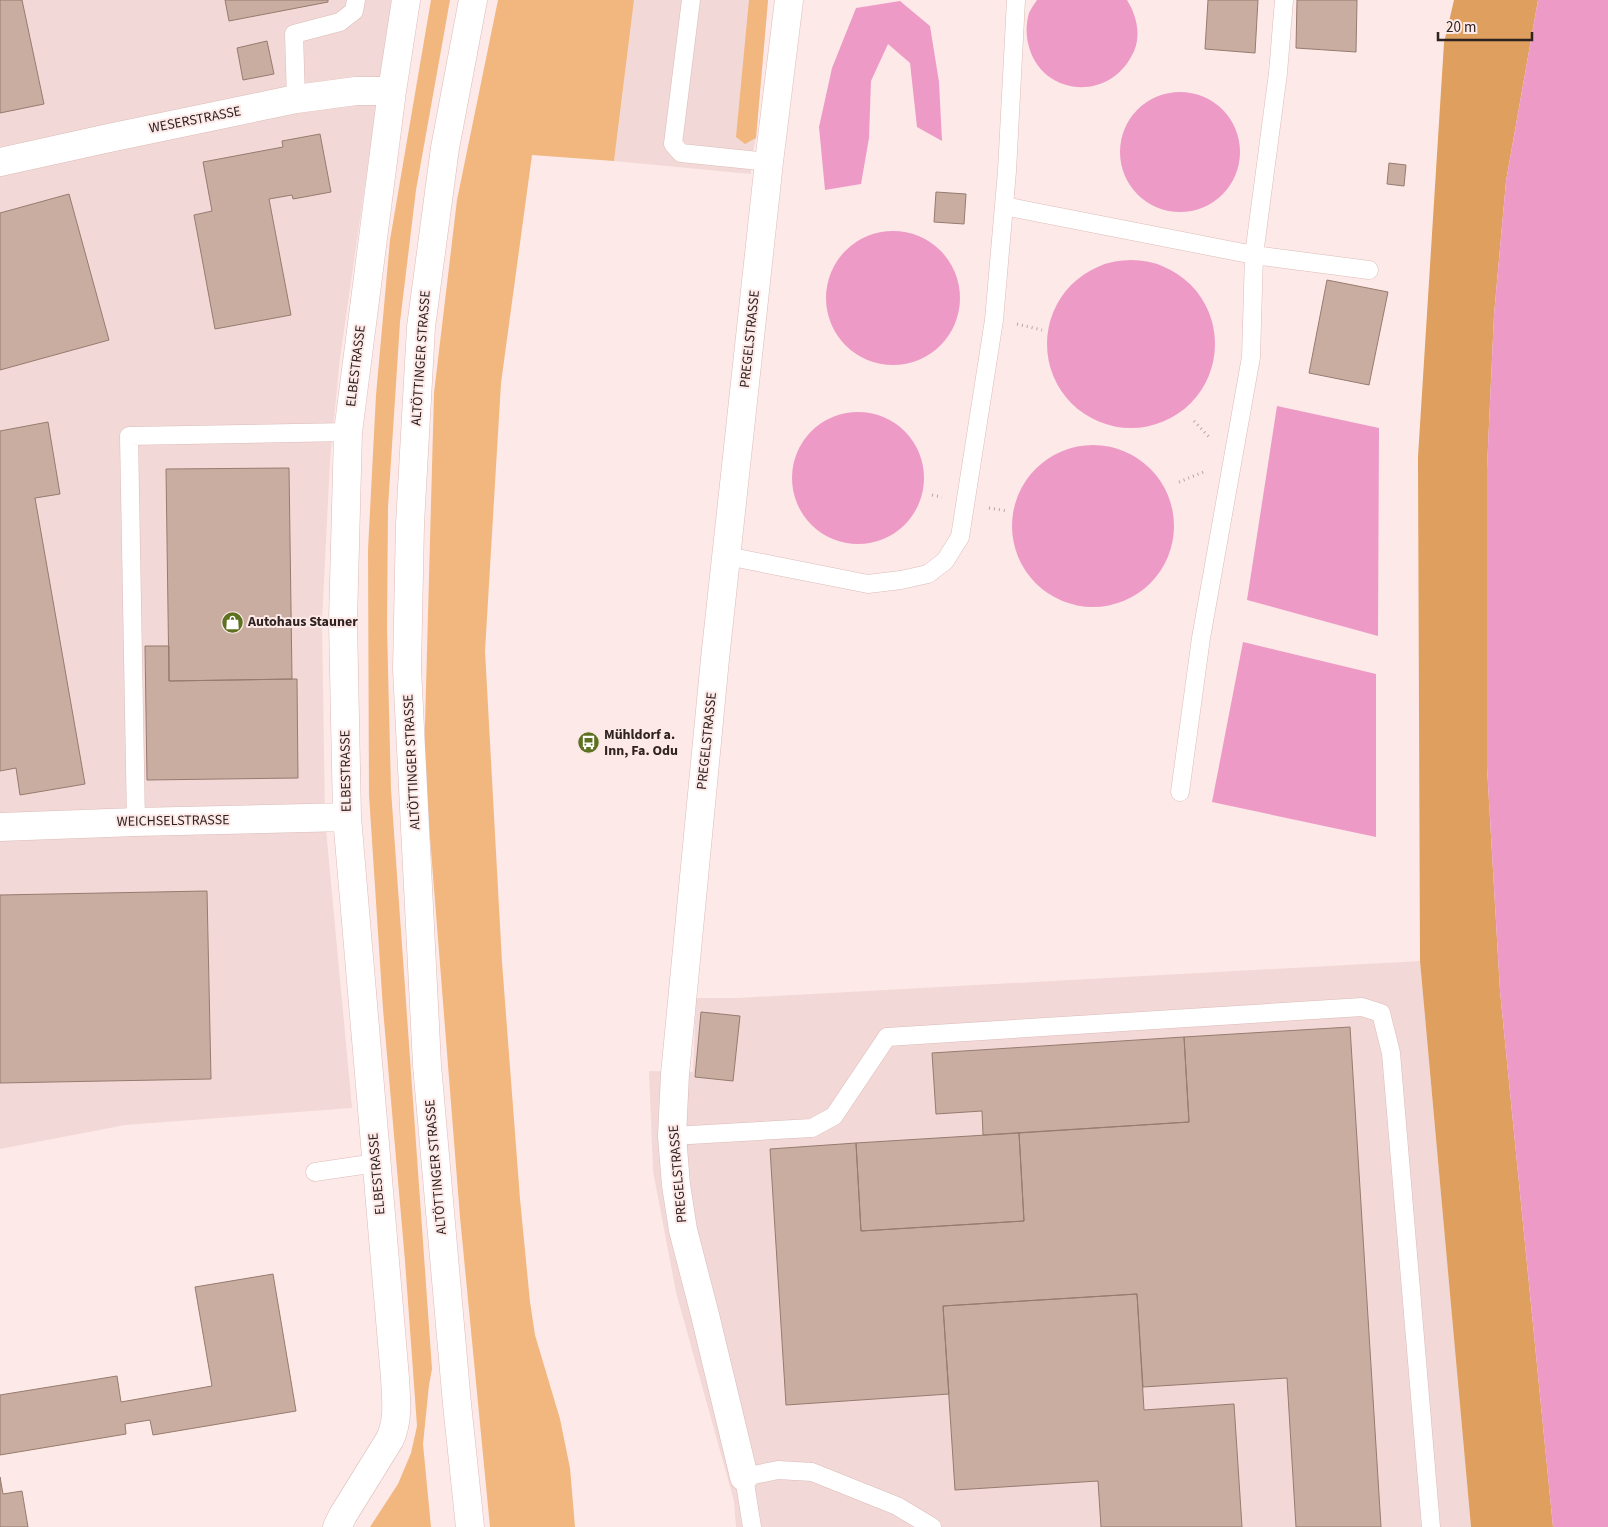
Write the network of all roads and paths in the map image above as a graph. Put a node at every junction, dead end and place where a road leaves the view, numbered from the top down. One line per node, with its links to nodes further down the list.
1 (356, 0): 9 (lane)
2 (406, 0): 8 (street, ELBESTRASSE)
3 (473, 0): 26 (street, ALTÖTTINGER STRASSE)
4 (692, 0): 11 (lane)
5 (789, 0): 11 (street, PREGELSTRASSE)
6 (1016, 0): 12 (lane)
7 (1284, 0): 13 (lane)
8 (392, 91): 9 (street, WESERSTRASSE); 15 (street, ELBESTRASSE)
9 (296, 100): 10 (street, WESERSTRASSE)
10 (0, 162)
11 (769, 162): 16 (street, PREGELSTRASSE)
12 (1004, 206): 13 (lane); 16 (lane)
13 (1254, 255): 14 (lane); 17 (lane)
14 (1369, 270)
15 (348, 432): 18 (street, ELBESTRASSE); 19 (lane)
16 (727, 556): 21 (street, PREGELSTRASSE)
17 (1180, 792)
18 (347, 817): 19 (street, WEICHSELSTRASSE); 22 (street, ELBESTRASSE)
19 (136, 822): 20 (street, WEICHSELSTRASSE)
20 (0, 827)
21 (672, 1136): 24 (street, PREGELSTRASSE); 29 (lane)
22 (376, 1163): 23 (lane); 25 (street, ELBESTRASSE)
23 (315, 1172)
24 (744, 1478): 27 (lane); 28 (lane)
25 (337, 1527)
26 (470, 1527)
27 (752, 1527)
28 (932, 1527)
29 (1431, 1527)

